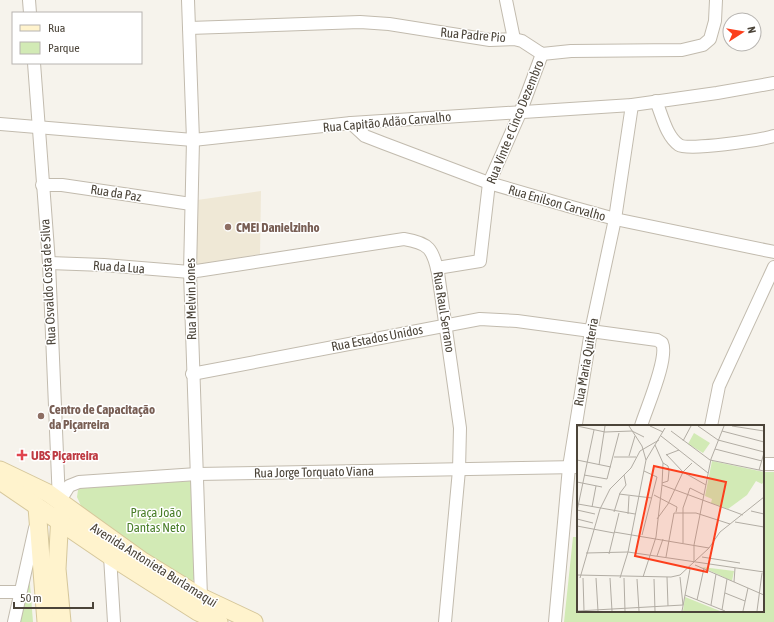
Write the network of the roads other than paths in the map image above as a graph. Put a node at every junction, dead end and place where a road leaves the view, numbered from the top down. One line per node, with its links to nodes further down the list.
1 (28, 0): 5 (street)
2 (188, 0): 6 (street, Rua Melvin Jones)
3 (506, 0): 7 (street)
4 (716, 0): 8 (street)
5 (30, 12)
6 (190, 28): 7 (street, Rua Padre Pio); 18 (street, Rua Melvin Jones)
7 (514, 39): 8 (street, Rua Padre Pio)
8 (542, 54): 13 (street, Rua Vinte e Cinco Dezembro)
9 (34, 64): 16 (street, Rua Osvaldo Costa de Silva)
10 (774, 83): 11 (street, Rua Capitão Adão Carvalho)
11 (656, 101): 12 (street, Rua Capitão Adão Carvalho); 17 (street)
12 (632, 105): 13 (street, Rua Capitão Adão Carvalho); 22 (street, Rua Maria Quiteria)
13 (520, 113): 14 (street, Rua Capitão Adão Carvalho); 19 (street, Rua Vinte e Cinco Dezembro)
14 (351, 123): 18 (street, Rua Capitão Adão Carvalho); 19 (street, Rua Enilson Carvalho)
15 (0, 124): 16 (street, Rua Capitão Adão Carvalho)
16 (38, 128): 18 (street, Rua Capitão Adão Carvalho); 20 (street, Rua Osvaldo Costa de Silva)
17 (774, 136)
18 (193, 140): 21 (street, Rua Melvin Jones)
19 (489, 183): 22 (street, Rua Enilson Carvalho); 26 (street, Rua Vinte e Cinco Dezembro)
20 (42, 185): 21 (street, Rua da Paz); 24 (street, Rua Osvaldo Costa de Silva)
21 (191, 204): 27 (street, Rua Melvin Jones)
22 (615, 219): 23 (street, Rua Enilson Carvalho); 29 (street, Rua Maria Quiteria)
23 (774, 252)
24 (49, 263): 27 (street, Rua da Lua); 40 (street, Rua Osvaldo Costa de Silva)
25 (774, 266): 33 (street)
26 (437, 268): 27 (street, Rua Raul Serrano); 28 (street, Rua Raul Serrano)
27 (190, 272): 30 (street, Rua Melvin Jones)
28 (445, 325): 29 (street, Rua Estados Unidos); 30 (street, Rua Estados Unidos); 37 (street, Rua Raul Serrano)
29 (591, 331): 31 (street, Rua Maria Quiteria); 32 (street, Rua Estados Unidos)
30 (192, 374): 38 (street, Rua Melvin Jones)
31 (579, 425)
32 (641, 425)
33 (711, 425)
34 (577, 443): 35 (street, Rua Maria Quiteria)
35 (574, 467): 37 (street, Rua Jorge Torquato Viana); 54 (street, Rua Maria Quiteria)
36 (0, 470): 40 (main road, Avenida Antonieta Burlamaqui)
37 (459, 470): 38 (street, Rua Jorge Torquato Viana); 53 (street, Rua Raul Serrano)
38 (197, 474): 40 (street, Rua Jorge Torquato Viana); 46 (street, Rua Melvin Jones)
39 (0, 482): 41 (main road, Avenida Antonieta Burlamaqui)
40 (59, 502): 42 (main road); 46 (main road, Avenida Antonieta Burlamaqui)
41 (38, 511): 42 (main road, Avenida Antonieta Burlamaqui); 45 (street); 48 (main road)
42 (60, 523): 43 (main road, Avenida Antonieta Burlamaqui); 49 (main road)
43 (110, 556): 50 (street); 51 (main road, Avenida Antonieta Burlamaqui)
44 (0, 592): 45 (street)
45 (20, 592): 47 (street)
46 (201, 598): 52 (main road, Avenida Antonieta Burlamaqui)
47 (14, 622)
48 (46, 622)
49 (62, 622)
50 (114, 622)
51 (219, 622)
52 (254, 622)
53 (445, 622)
54 (555, 622)

